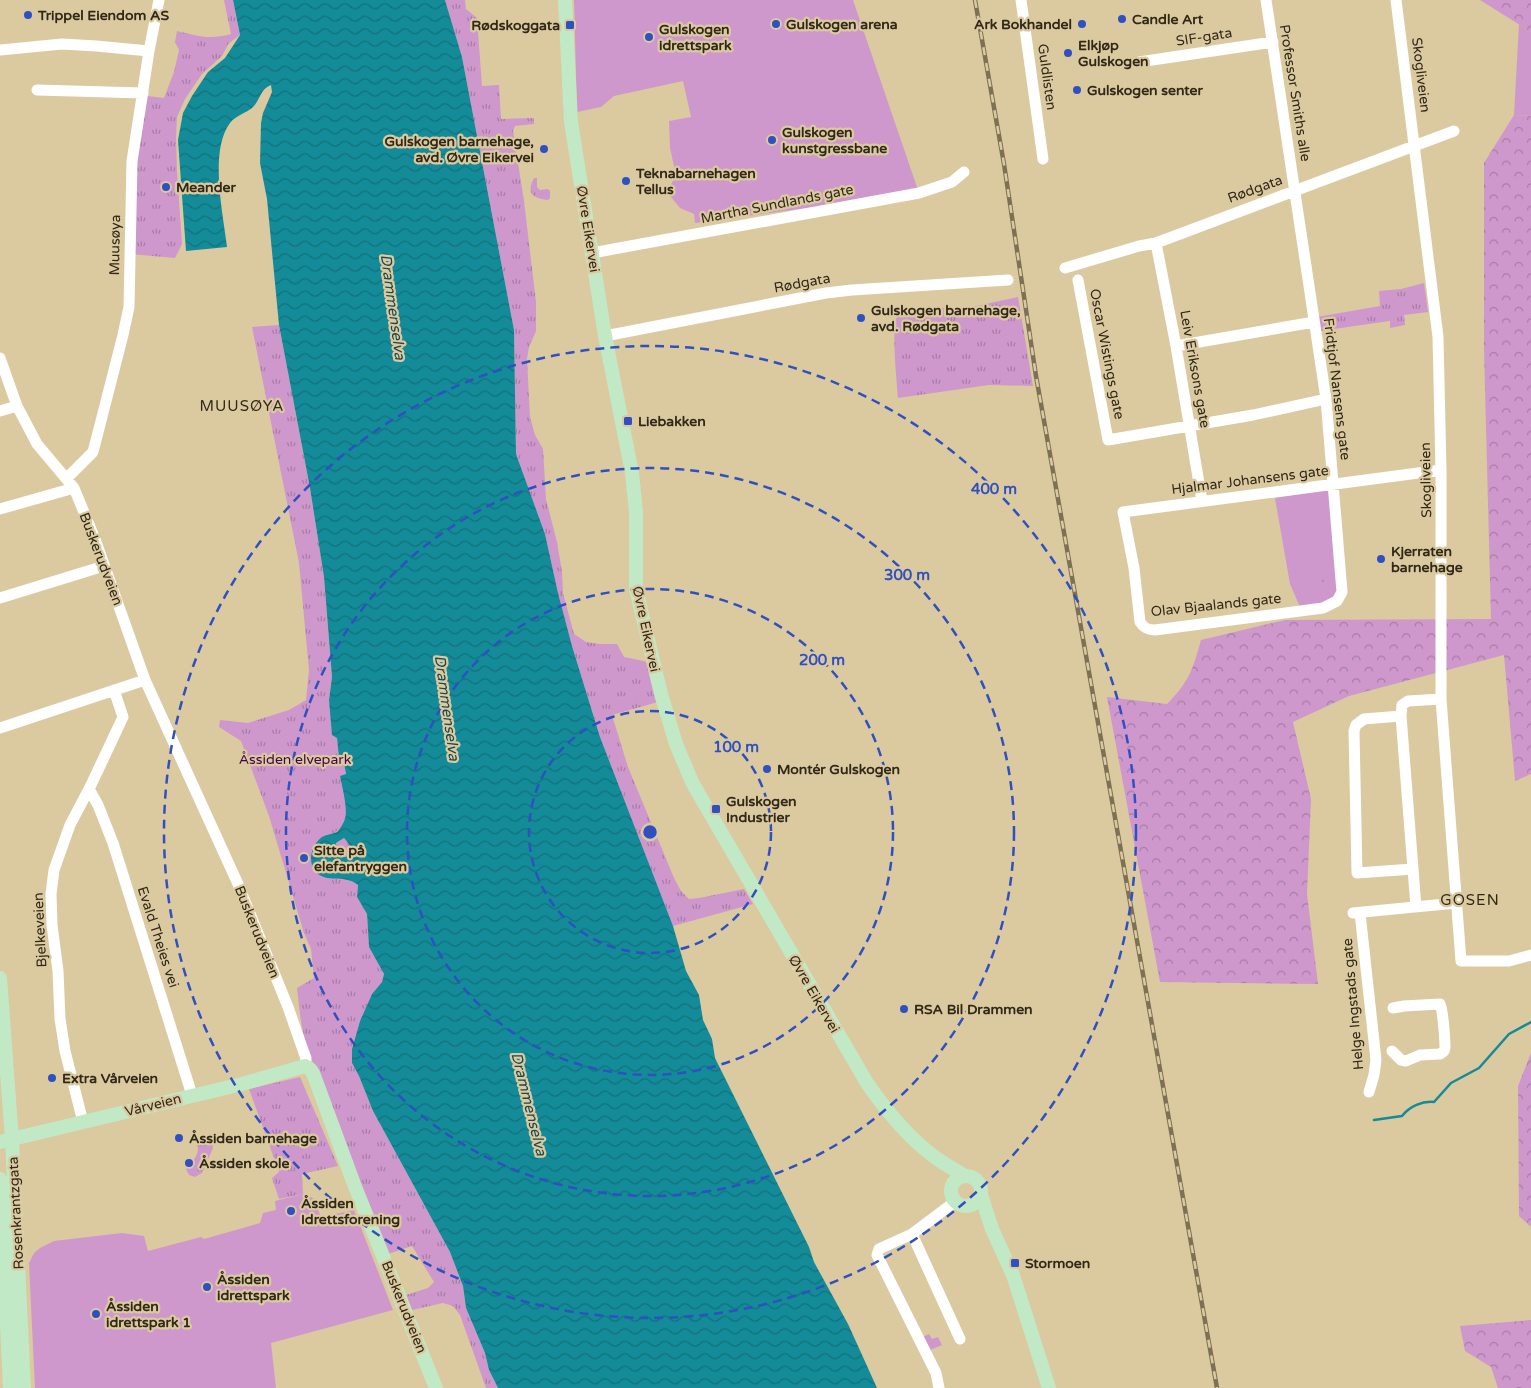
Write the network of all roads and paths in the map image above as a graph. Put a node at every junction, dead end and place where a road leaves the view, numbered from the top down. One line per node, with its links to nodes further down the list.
1 (159, 0): 8 (street, Muusøya)
2 (564, 0): 18 (main road, Øvre Eikervei)
3 (1021, 0): 14 (street, Guldlisten)
4 (1266, 0): 6 (street, Professor Smiths alle)
5 (1396, 0): 13 (street, Skogliveien)
6 (1273, 42): 9 (street, SIF-gata); 16 (street, Professor Smiths alle)
7 (0, 50): 8 (street)
8 (149, 51): 11 (street, Muusøya)
9 (1139, 62)
10 (37, 90): 11 (street)
11 (143, 93): 31 (street, Muusøya)
12 (1454, 132): 13 (street, Rødgata)
13 (1415, 146): 16 (street, Rødgata); 30 (street, Skogliveien)
14 (1043, 159)
15 (964, 172): 18 (street, Martha Sundlands gate)
16 (1295, 190): 17 (street, Rødgata); 22 (street, Fridtjof Nansens gate)
17 (1156, 242): 19 (street, Rødgata); 24 (street, Leiv Eriksons gate)
18 (592, 253): 23 (main road, Øvre Eikervei)
19 (1065, 268)
20 (1008, 280): 23 (street, Rødgata)
21 (1078, 280): 29 (street, Oscar Wistings gate)
22 (1314, 322): 24 (street); 26 (street, Fridtjof Nansens gate)
23 (605, 336): 57 (main road, Øvre Eikervei)
24 (1176, 346): 29 (street, Leiv Eriksons gate)
25 (0, 358): 27 (street)
26 (1326, 399): 29 (street); 32 (street, Fridtjof Nansens gate)
27 (18, 406): 28 (street); 31 (street)
28 (0, 411)
29 (1190, 426): 33 (street, Leiv Eriksons gate)
30 (1442, 470): 32 (street, Hjalmar Johansens gate); 41 (street, Skogliveien)
31 (70, 483): 34 (street); 36 (street, Buskerudveien)
32 (1334, 484): 33 (street, Hjalmar Johansens gate); 37 (street, Fridtjof Nansens gate)
33 (1202, 501): 35 (street, Hjalmar Johansens gate)
34 (0, 509)
35 (1123, 512): 37 (street, Olav Bjaalands gate)
36 (104, 566): 38 (street); 39 (street, Buskerudveien)
37 (1342, 592)
38 (0, 598)
39 (145, 680): 40 (street); 52 (street, Buskerudveien)
40 (114, 690): 43 (street); 44 (street, Bjelkeveien)
41 (1441, 698): 42 (street); 46 (street, Skogliveien)
42 (1400, 716): 45 (street); 45 (street)
43 (0, 728)
44 (89, 789): 54 (street, Evald Theies vei); 55 (street, Bjelkeveien)
45 (1413, 869): 47 (street)
46 (1456, 903): 47 (street); 48 (street, Skogliveien)
47 (1416, 907): 53 (street, Helge Ingstads gate)
48 (1531, 955)
49 (0, 978): 56 (main road, Rosenkrantzgata)
50 (1393, 1008): 51 (street)
51 (1392, 1050)
52 (305, 1066): 54 (main road, Vårveien); 67 (main road, Buskerudveien)
53 (1369, 1092)
54 (192, 1095): 55 (main road, Vårveien)
55 (83, 1122): 56 (main road, Vårveien)
56 (6, 1141): 66 (main road, Rosenkrantzgata)
57 (932, 1155): 58 (main road, Øvre Eikervei); 61 (main road, Øvre Eikervei)
58 (965, 1176): 60 (main road); 61 (main road)
59 (0, 1179): 65 (main road, Rosenkrantzgata)
60 (981, 1195): 61 (main road); 62 (main road, Øvre Eikervei)
61 (959, 1198): 62 (main road, Øvre Eikervei); 63 (street)
62 (992, 1229): 69 (main road, Øvre Eikervei)
63 (912, 1234): 64 (street); 68 (street)
64 (960, 1339)
65 (10, 1388)
66 (24, 1388)
67 (436, 1388)
68 (939, 1388)
69 (1049, 1388)

